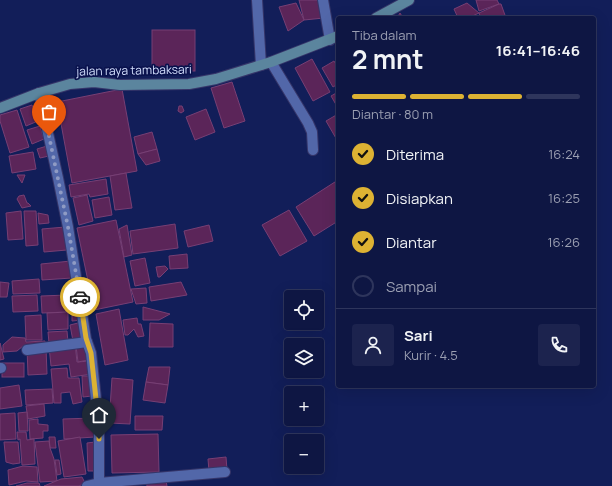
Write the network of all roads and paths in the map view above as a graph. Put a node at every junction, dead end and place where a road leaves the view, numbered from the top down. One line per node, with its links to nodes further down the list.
1 (257, 0): 6 (street)
2 (324, 0): 5 (street)
3 (409, 0): 4 (street)
4 (380, 16)
5 (334, 38): 6 (street, jalan raya tambaksari)
6 (266, 63): 7 (street, jalan raya tambaksari); 9 (street)
7 (39, 93): 8 (street, jalan raya tambaksari); 10 (street)
8 (0, 108)
9 (313, 150)
10 (87, 342): 11 (street); 13 (street)
11 (27, 350)
12 (225, 472): 13 (street)
13 (100, 483): 14 (street)
14 (88, 486)

